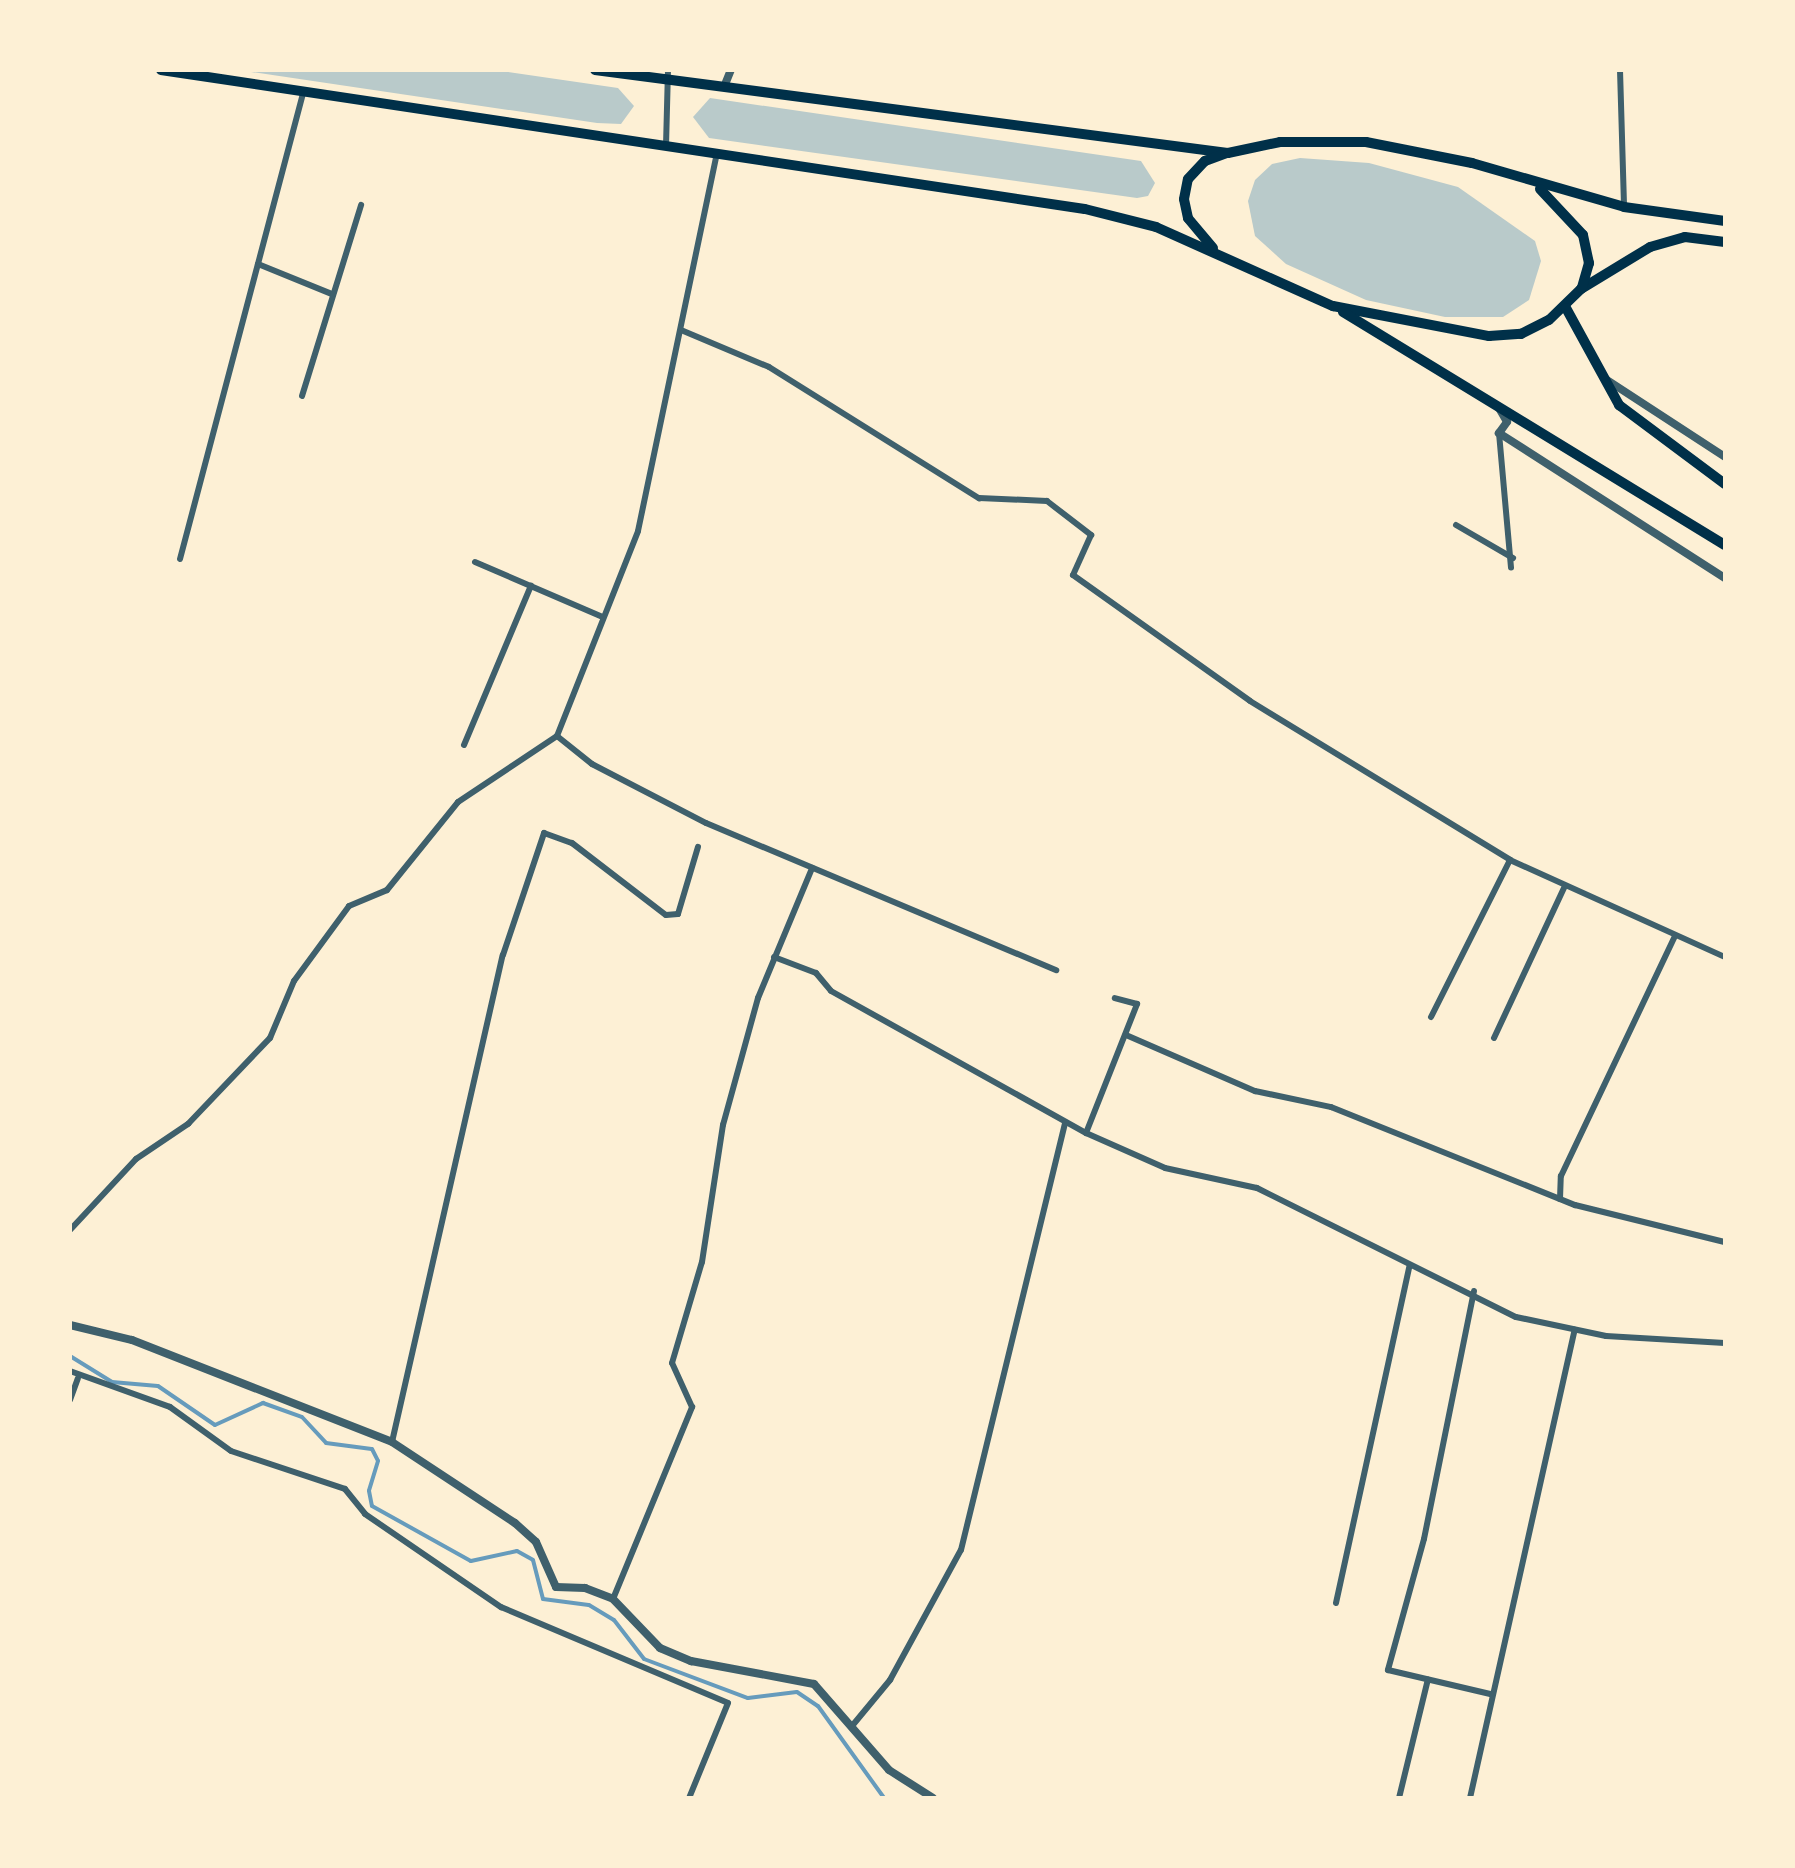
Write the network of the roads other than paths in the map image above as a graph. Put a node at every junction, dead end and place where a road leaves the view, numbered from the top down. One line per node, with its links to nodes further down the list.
1 (161, 70): 5 (highway)
2 (595, 70): 6 (highway)
3 (731, 70): 7 (street)
4 (1620, 70): 14 (street)
5 (170, 71): 8 (highway)
6 (669, 75): 7 (highway); 9 (street)
7 (724, 87): 11 (highway)
8 (303, 91): 9 (highway); 18 (street)
9 (666, 146): 10 (highway)
10 (717, 152): 17 (highway); 23 (street)
11 (1228, 153): 12 (highway); 17 (highway)
12 (1535, 186): 14 (highway); 19 (highway)
13 (361, 205): 20 (street)
14 (1624, 208): 15 (highway)
15 (1725, 221)
16 (1725, 242): 19 (highway)
17 (1224, 257): 21 (highway)
18 (258, 264): 20 (street); 32 (street)
19 (1581, 289): 22 (highway)
20 (332, 294): 25 (street)
21 (1334, 306): 22 (highway); 26 (highway)
22 (1566, 308): 24 (highway)
23 (680, 330): 36 (street); 40 (street)
24 (1605, 378): 28 (street); 29 (highway)
25 (302, 396)
26 (1497, 404): 27 (street); 31 (highway)
27 (1499, 434): 30 (street); 34 (street)
28 (1725, 457)
29 (1725, 484)
30 (1456, 524)
31 (1725, 545)
32 (180, 559)
33 (474, 562): 35 (street)
34 (1725, 578)
35 (531, 586): 36 (street); 38 (street)
36 (603, 618): 37 (street)
37 (556, 736): 41 (street); 54 (street)
38 (464, 745)
39 (698, 847): 64 (street)
40 (1510, 860): 42 (street); 48 (street)
41 (812, 868): 44 (street); 46 (street)
42 (1565, 886): 43 (street); 50 (street)
43 (1675, 936): 45 (street); 53 (street)
44 (774, 957): 51 (street); 65 (street)
45 (1725, 957)
46 (1056, 970)
47 (1115, 998): 49 (street)
48 (1431, 1016)
49 (1126, 1035): 52 (street); 53 (street)
50 (1494, 1038)
51 (1065, 1122): 52 (street); 69 (street)
52 (1086, 1133): 56 (street)
53 (1560, 1199): 55 (street)
54 (70, 1230)
55 (1725, 1242)
56 (1408, 1267): 57 (street); 66 (street)
57 (1474, 1291): 59 (street); 67 (street)
58 (70, 1325): 64 (street)
59 (1575, 1330): 60 (street); 68 (street)
60 (1725, 1343)
61 (70, 1371): 62 (street)
62 (78, 1378): 63 (street); 70 (street)
63 (70, 1400)
64 (392, 1442): 65 (street)
65 (613, 1600): 69 (street)
66 (1336, 1603)
67 (1428, 1679): 68 (street); 72 (street)
68 (1490, 1694): 73 (street)
69 (852, 1726): 71 (street)
70 (689, 1798)
71 (933, 1798)
72 (1399, 1798)
73 (1470, 1798)

